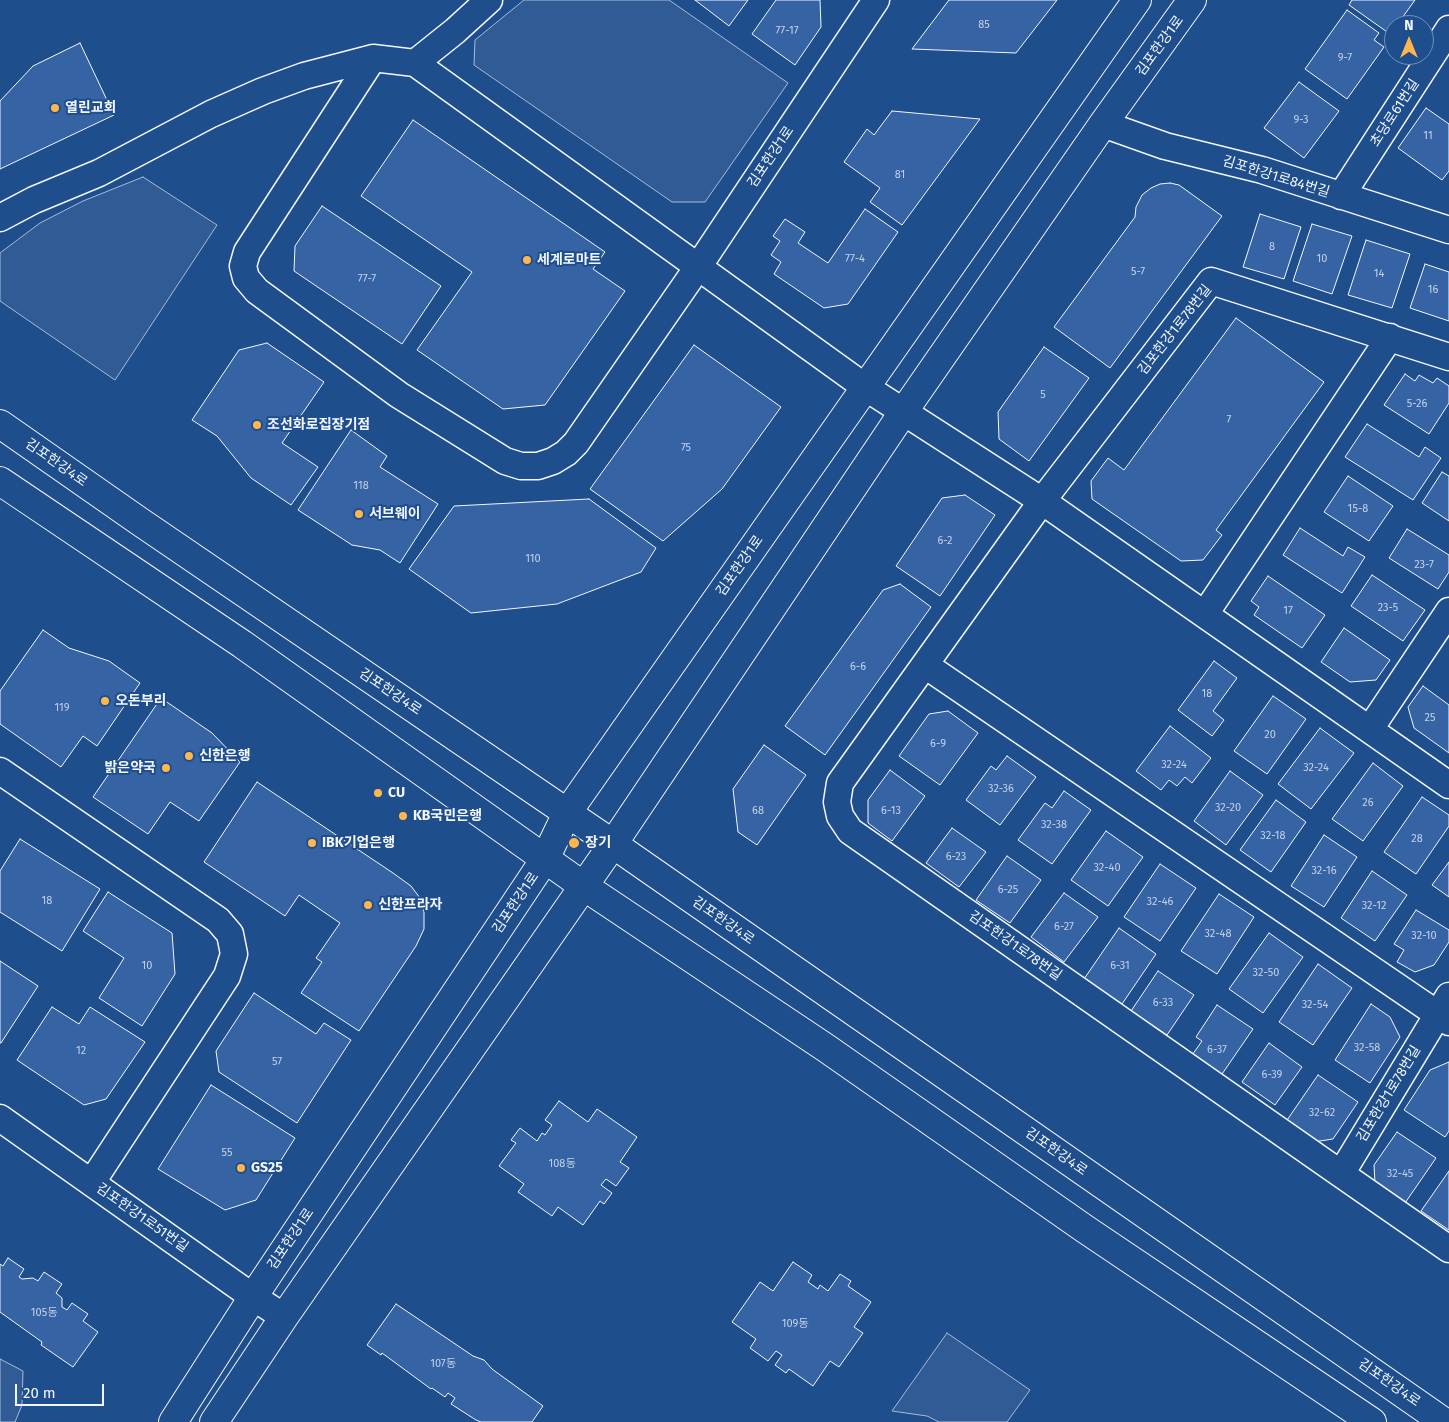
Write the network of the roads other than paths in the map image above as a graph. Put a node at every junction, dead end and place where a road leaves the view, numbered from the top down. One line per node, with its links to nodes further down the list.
1 (489, 0): 7 (street)
2 (1137, 0): 15 (street, 김포한강1로)
3 (1192, 0): 8 (street, 김포한강1로)
4 (865, 4): 12 (street, 김포한강1로)
5 (1449, 29): 9 (street, 초당로61번길)
6 (373, 58): 7 (street); 10 (street); 12 (street, 김포한강1로)
7 (415, 63): 12 (street)
8 (1103, 124): 9 (street, 김포한강1로84번길); 16 (street, 김포한강1로)
9 (1341, 196): 11 (street, 김포한강1로84번길)
10 (0, 218)
11 (1449, 230)
12 (698, 267): 15 (street)
13 (1390, 337): 14 (street, 김포한강1로78번길); 19 (street, 김포한강1로78번길); 21 (street)
14 (1449, 357)
15 (865, 387): 16 (street); 26 (street, 김포한강1로)
16 (904, 412): 19 (street); 27 (street, 김포한강1로)
17 (0, 424): 26 (street, 김포한강4로)
18 (0, 481): 28 (street)
19 (1042, 501): 21 (street); 22 (street, 김포한강1로78번길)
20 (1449, 611): 23 (street)
21 (1205, 614): 23 (street)
22 (926, 665): 30 (street, 김포한강1로78번길); 32 (street, 김포한강1로78번길)
23 (1370, 730): 25 (street)
24 (0, 771): 33 (street)
25 (1449, 785)
26 (567, 813): 27 (street, 김포한강4로); 28 (street, 김포한강1로)
27 (612, 844): 29 (street, 김포한강1로); 40 (street, 김포한강4로)
28 (545, 859): 29 (street); 35 (street, 김포한강1로)
29 (582, 886): 36 (street, 김포한강1로); 39 (street)
30 (1445, 1011): 32 (street, 김포한강1로78번길)
31 (0, 1118): 33 (street, 김포한강1로51번길)
32 (1341, 1174): 34 (street, 김포한강1로78번길)
33 (92, 1182): 35 (street, 김포한강1로51번길)
34 (1449, 1249)
35 (253, 1297): 36 (street, 김포한강1로51번길); 37 (street, 김포한강1로)
36 (284, 1317): 38 (street, 김포한강1로)
37 (173, 1422)
38 (214, 1422)
39 (1372, 1422)
40 (1444, 1422)

